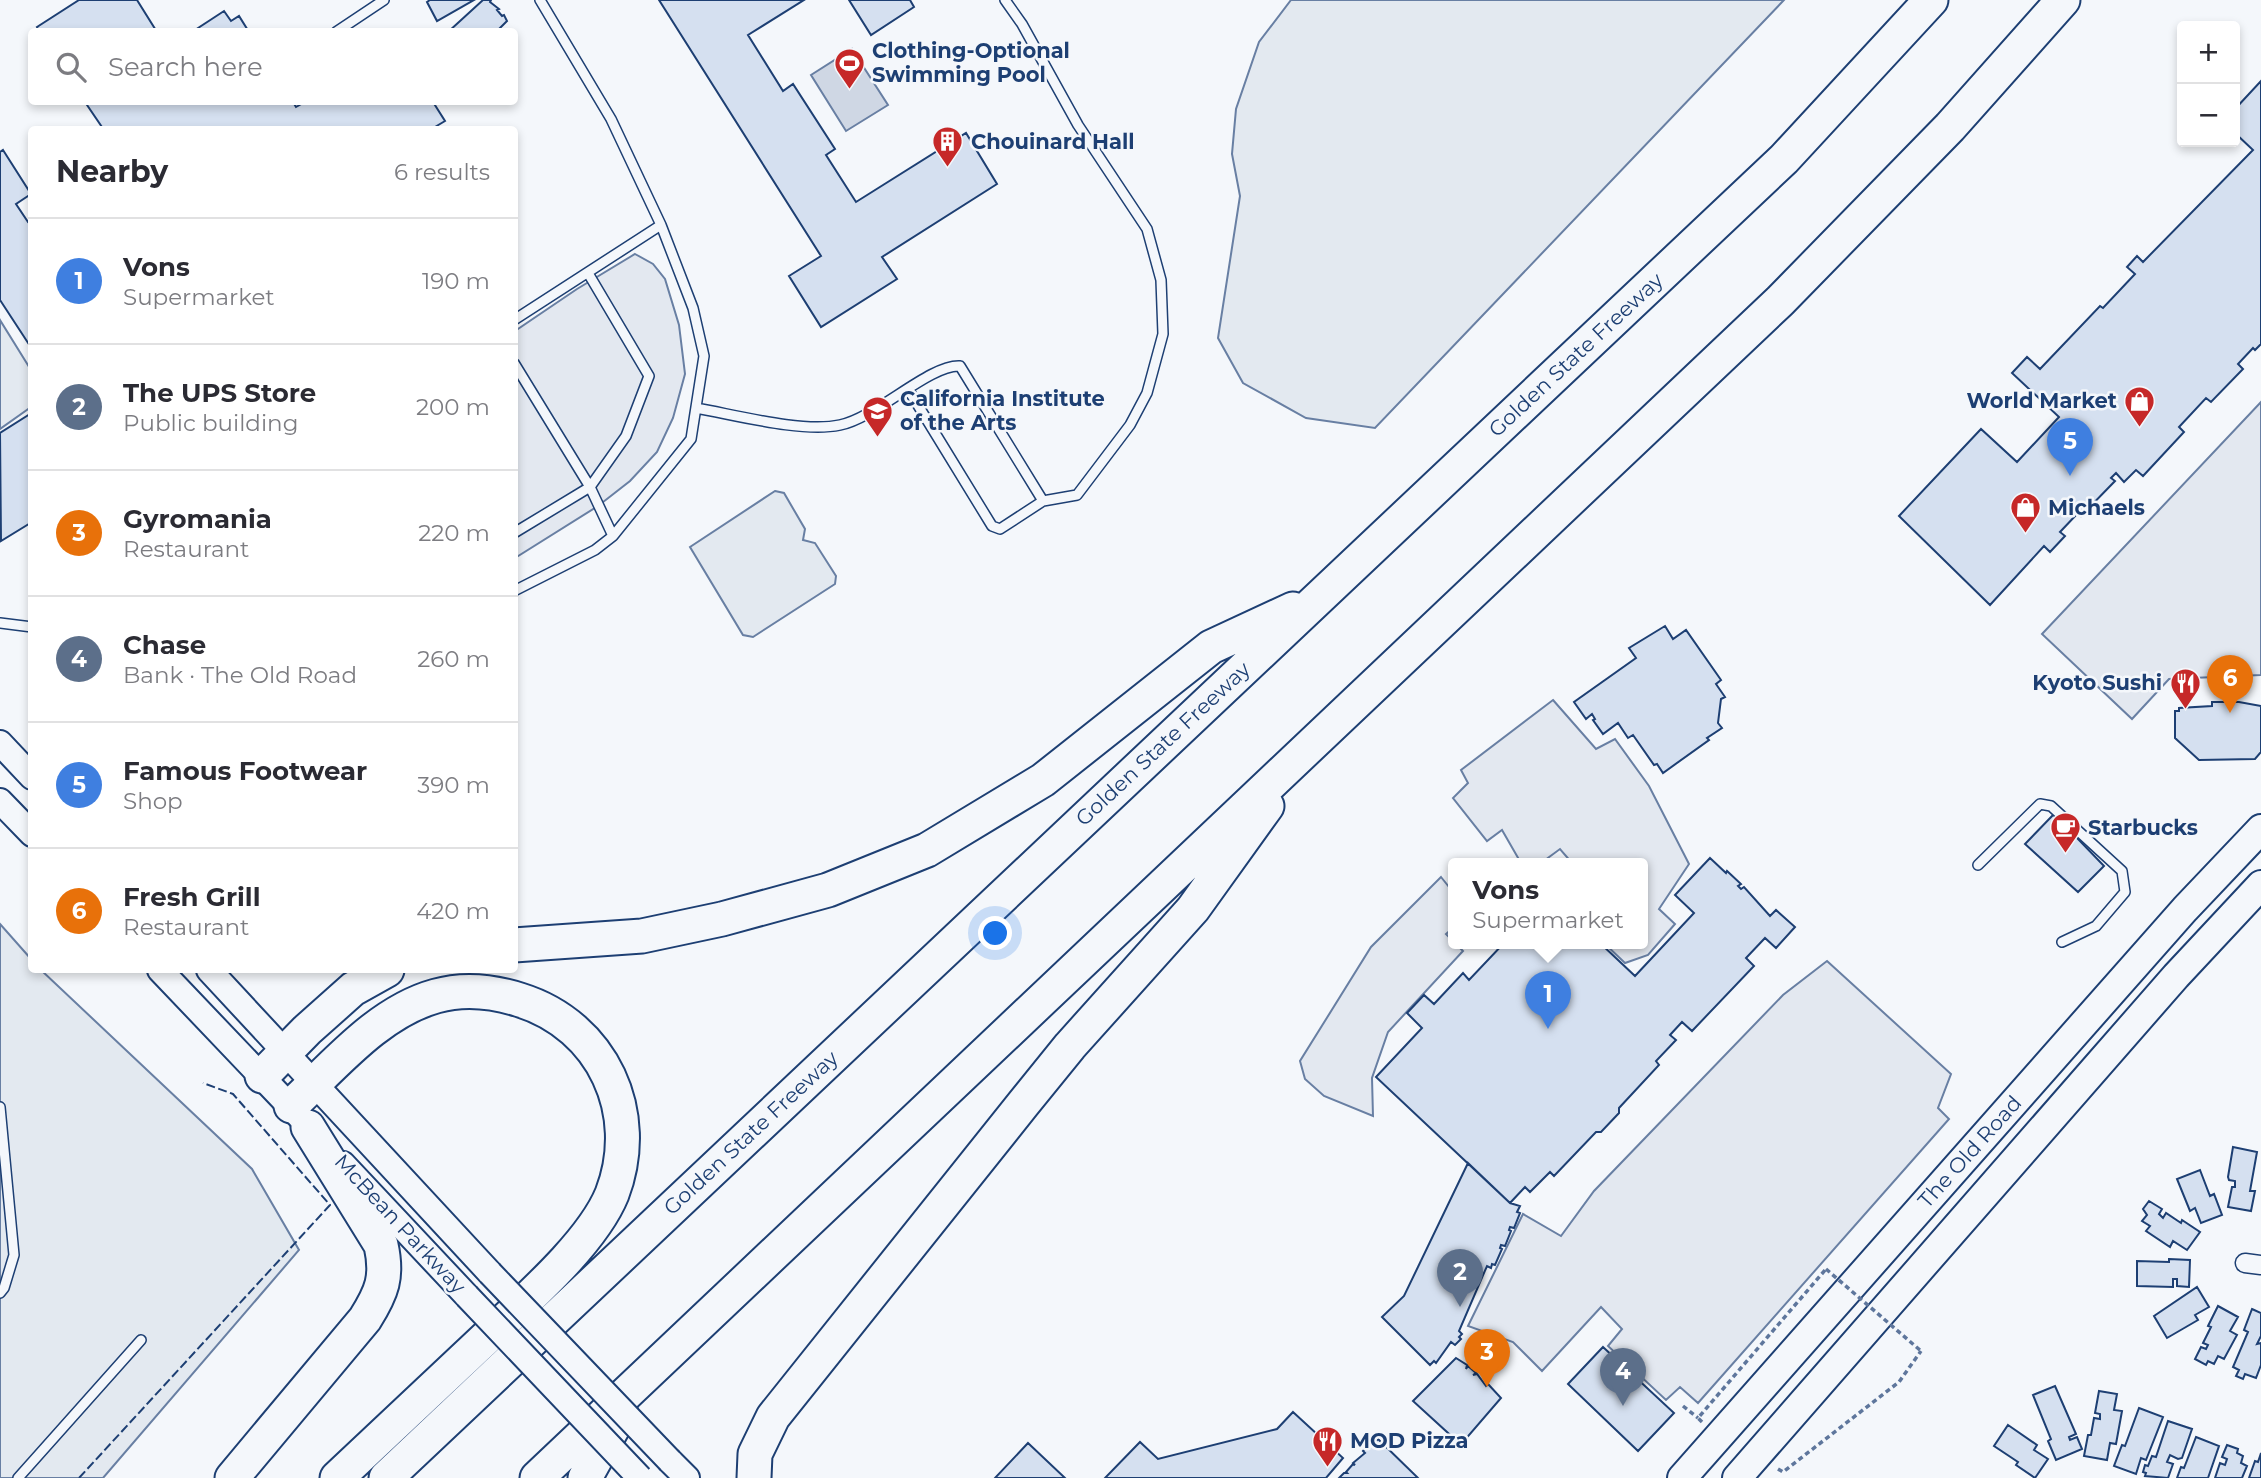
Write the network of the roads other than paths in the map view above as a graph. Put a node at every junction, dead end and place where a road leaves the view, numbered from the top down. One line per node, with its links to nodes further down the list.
1 (540, 0): 7 (lane)
2 (1005, 0): 14 (lane)
3 (1931, 0): 18 (highway, Golden State Freeway)
4 (2063, 0): 22 (highway)
5 (377, 2): 6 (lane)
6 (341, 28)
7 (661, 225): 8 (lane); 12 (lane)
8 (588, 273): 9 (lane); 13 (lane)
9 (518, 317)
10 (518, 370): 13 (lane)
11 (908, 389): 12 (lane); 14 (lane); 14 (lane)
12 (696, 408): 16 (lane)
13 (590, 487): 15 (lane); 16 (lane)
14 (1043, 501)
15 (518, 531)
16 (613, 536): 17 (lane)
17 (518, 589)
18 (1320, 596): 30 (highway); 45 (highway, Golden State Freeway)
19 (0, 624): 20 (lane)
20 (28, 627)
21 (0, 743): 23 (main road)
22 (1311, 744): 40 (highway); 49 (highway)
23 (28, 773)
24 (0, 801): 26 (main road)
25 (2261, 829): 50 (main road, The Old Road)
26 (28, 830)
27 (1978, 865): 29 (lane)
28 (2261, 885): 51 (main road, The Old Road)
29 (2062, 942)
30 (518, 945)
31 (163, 973): 35 (main road, McBean Parkway)
32 (212, 973): 34 (main road, McBean Parkway)
33 (382, 973): 34 (highway)
34 (285, 1052): 35 (highway); 36 (main road, McBean Parkway)
35 (262, 1076): 36 (main road, McBean Parkway)
36 (304, 1106): 41 (main road, McBean Parkway, bridge); 43 (highway); 44 (highway); 48 (main road, McBean Parkway, bridge)
37 (0, 1107): 38 (lane)
38 (0, 1293)
39 (141, 1340): 42 (lane)
40 (635, 1387): 46 (highway); 47 (highway)
41 (679, 1469)
42 (18, 1478)
43 (232, 1478)
44 (337, 1478)
45 (386, 1478)
46 (537, 1478)
47 (585, 1478)
48 (640, 1478)
49 (754, 1478)
50 (1682, 1478)
51 (1737, 1478)

